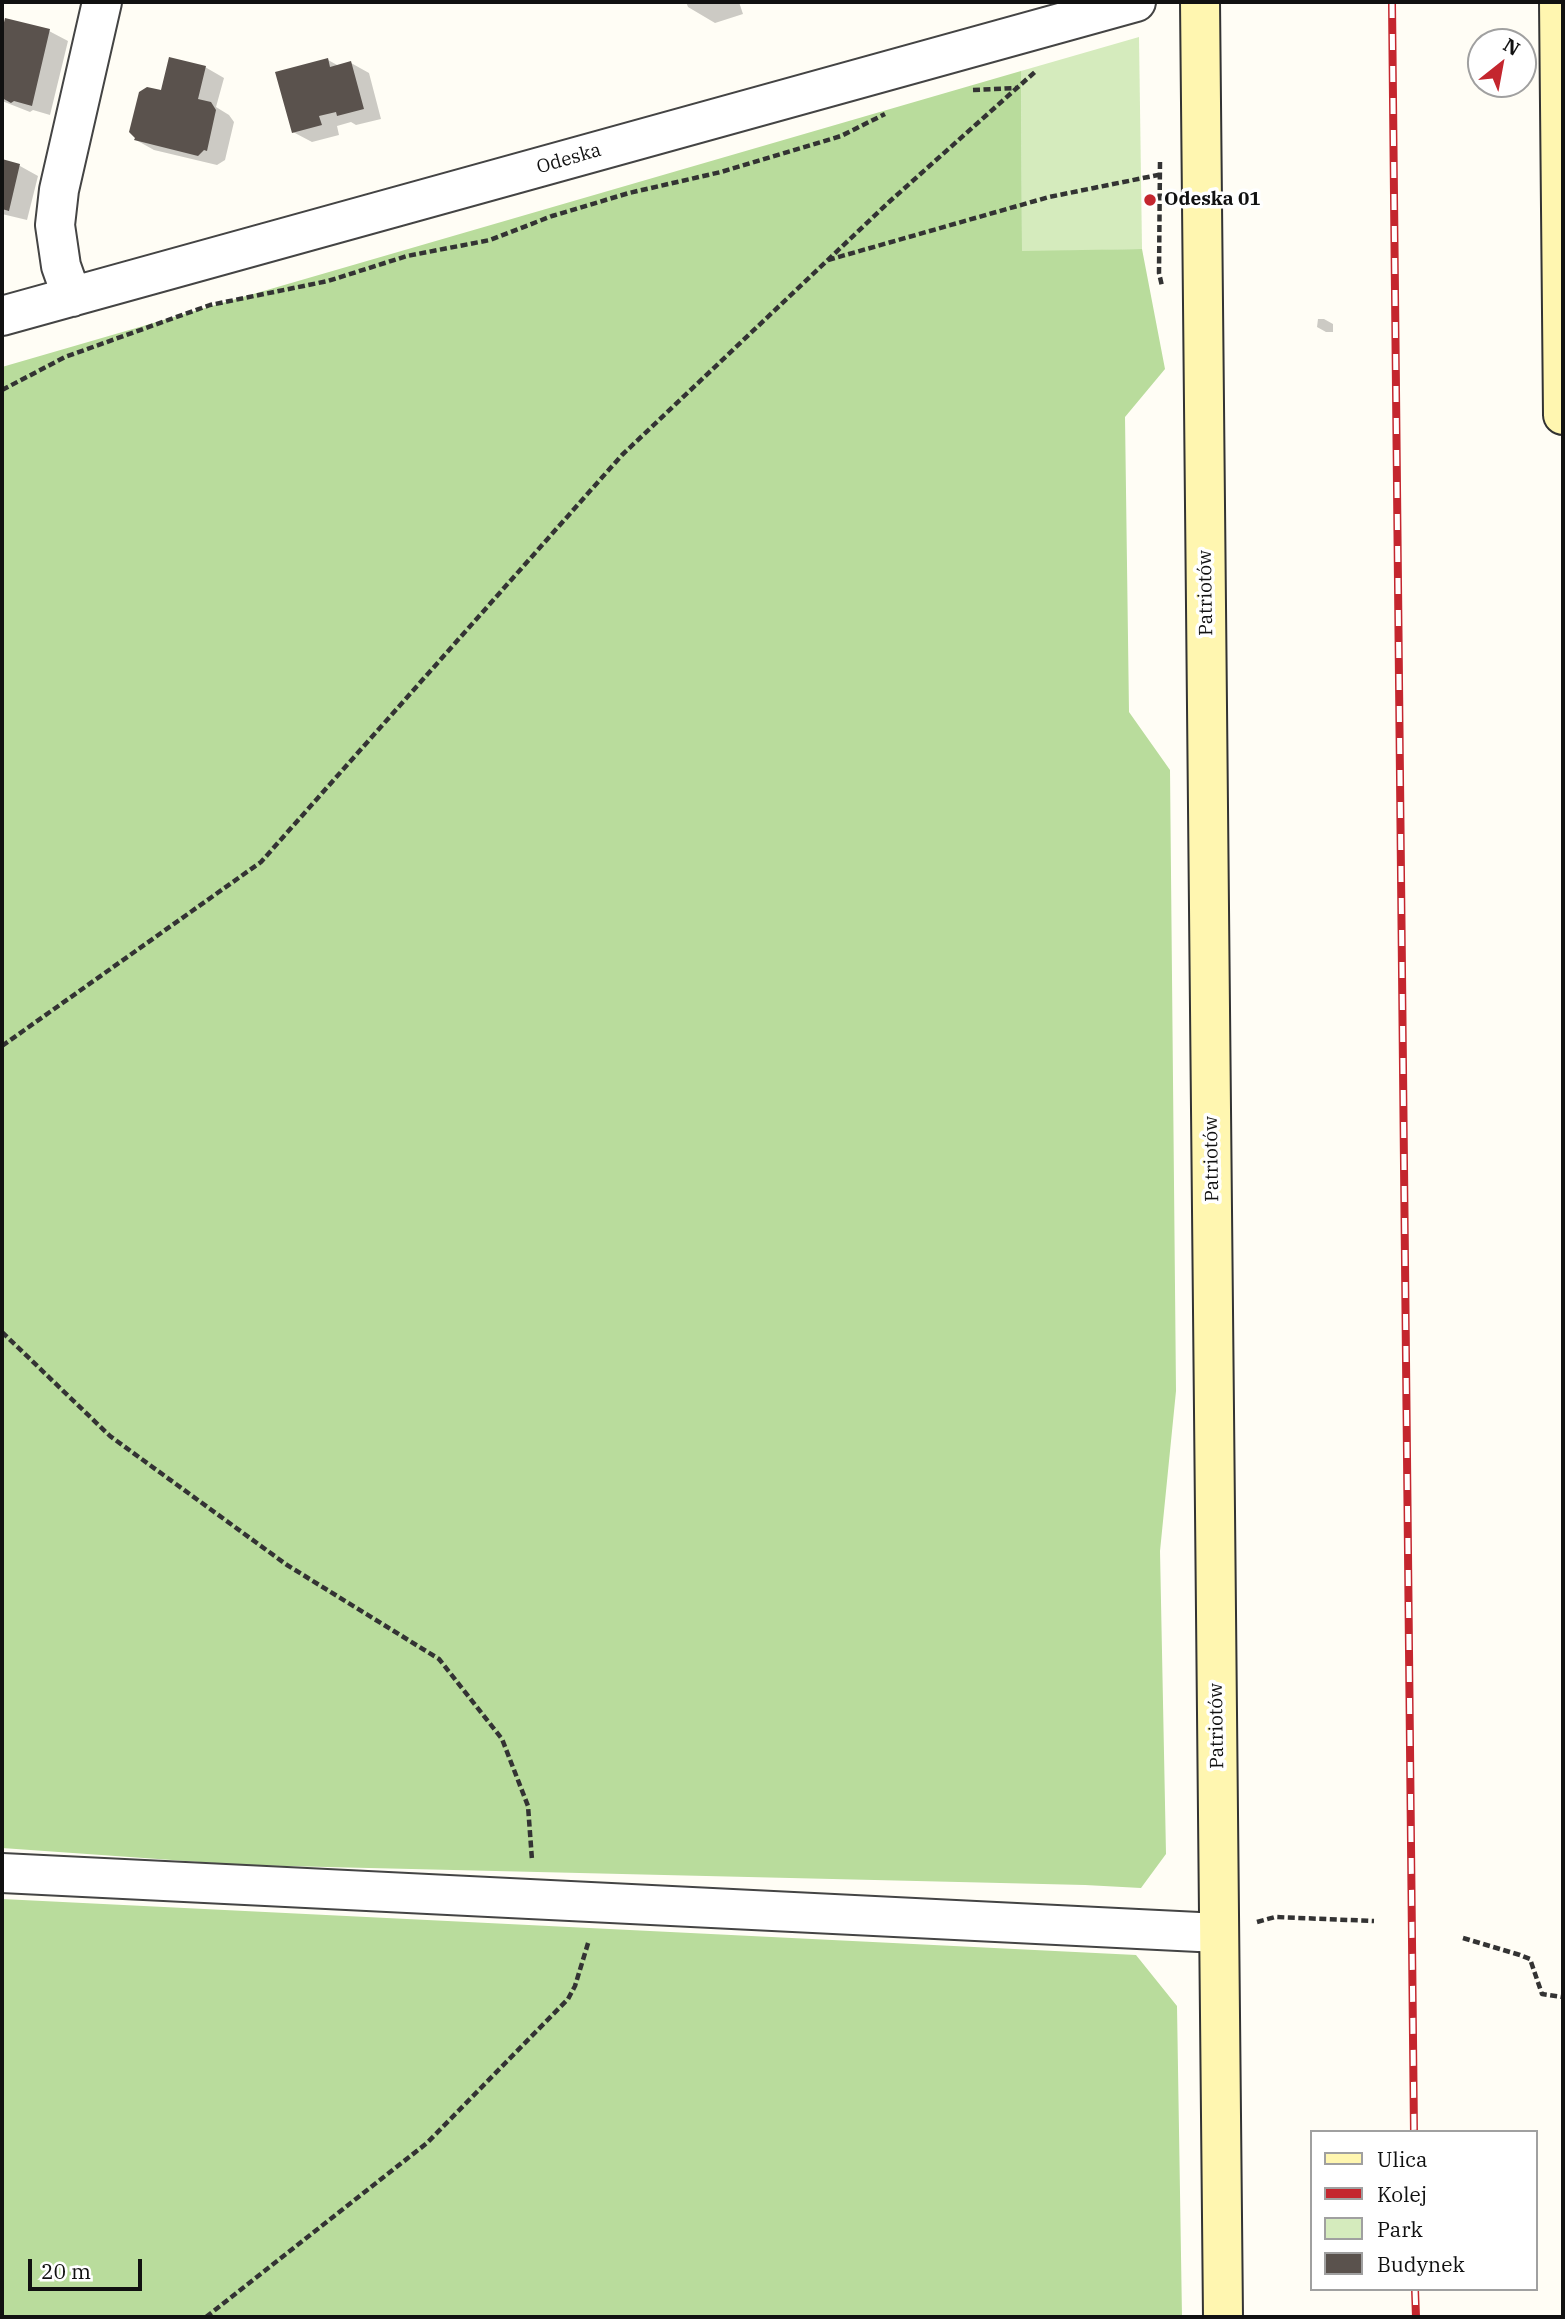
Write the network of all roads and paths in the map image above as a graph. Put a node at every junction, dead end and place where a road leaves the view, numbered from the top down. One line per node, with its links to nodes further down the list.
1 (102, 2): 11 (street)
2 (1136, 2): 11 (street, Odeska)
3 (1200, 2): 21 (main road, Patriotów)
4 (1559, 2): 14 (main road)
5 (1046, 62): 6 (path)
6 (1017, 88): 7 (path); 10 (path)
7 (967, 90)
8 (891, 111): 13 (path)
9 (1159, 175): 10 (path)
10 (827, 260): 15 (path)
11 (72, 297): 12 (street, Odeska)
12 (2, 316)
13 (2, 390)
14 (1563, 415)
15 (2, 1046)
16 (2, 1332): 18 (path)
17 (2, 1873): 18 (street)
18 (536, 1899): 19 (street)
19 (600, 1903): 21 (street); 24 (path)
20 (1374, 1921): 21 (path)
21 (1219, 1933): 25 (main road, Patriotów)
22 (1463, 1938): 23 (path)
23 (1563, 1997)
24 (206, 2317)
25 (1223, 2317)

